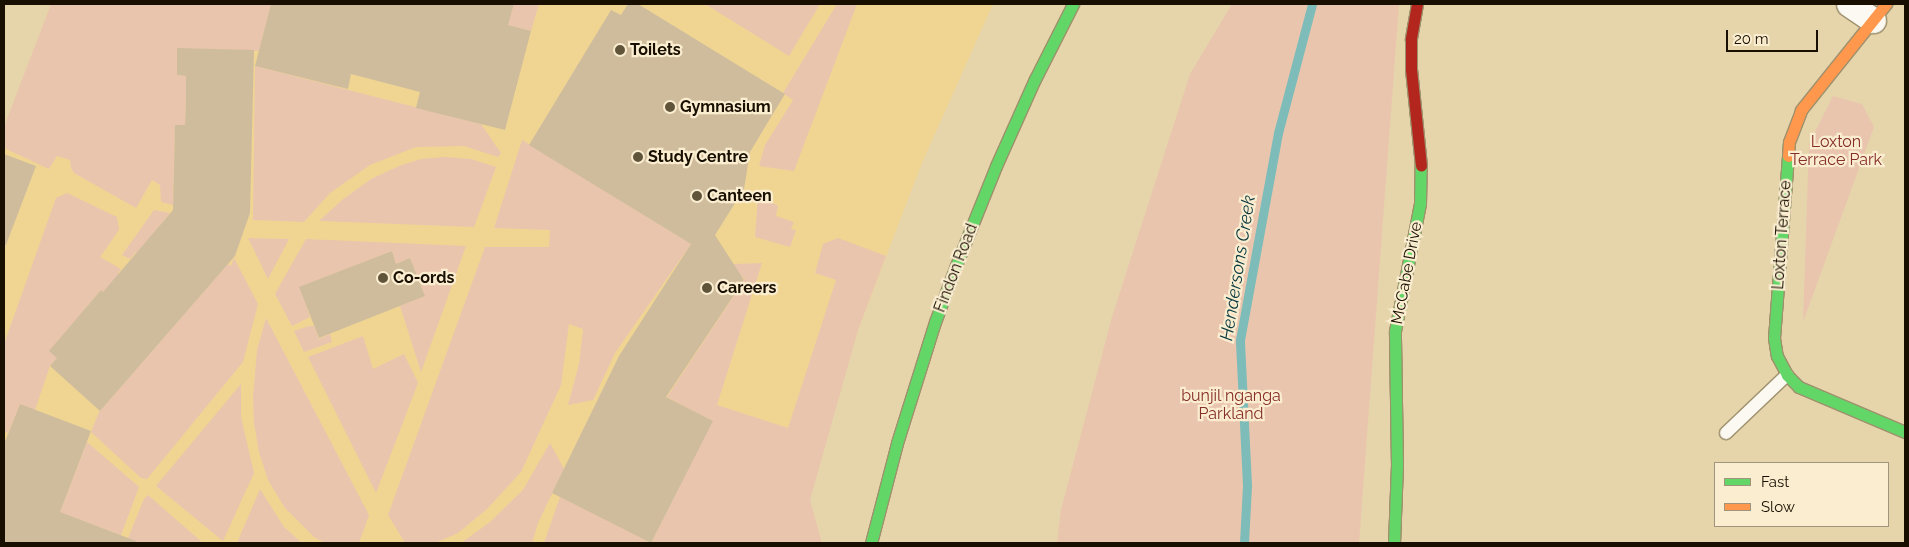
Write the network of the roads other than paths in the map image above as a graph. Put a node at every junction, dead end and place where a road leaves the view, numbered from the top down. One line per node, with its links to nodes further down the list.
1 (1073, 4): 8 (street, Findon Road)
2 (1417, 4): 9 (street, McCabe Drive)
3 (1849, 4): 4 (street)
4 (1879, 12): 5 (street, Loxton Terrace)
5 (1787, 375): 6 (street, Loxton Terrace); 7 (lane)
6 (1905, 432)
7 (1726, 433)
8 (870, 543)
9 (1394, 543)

